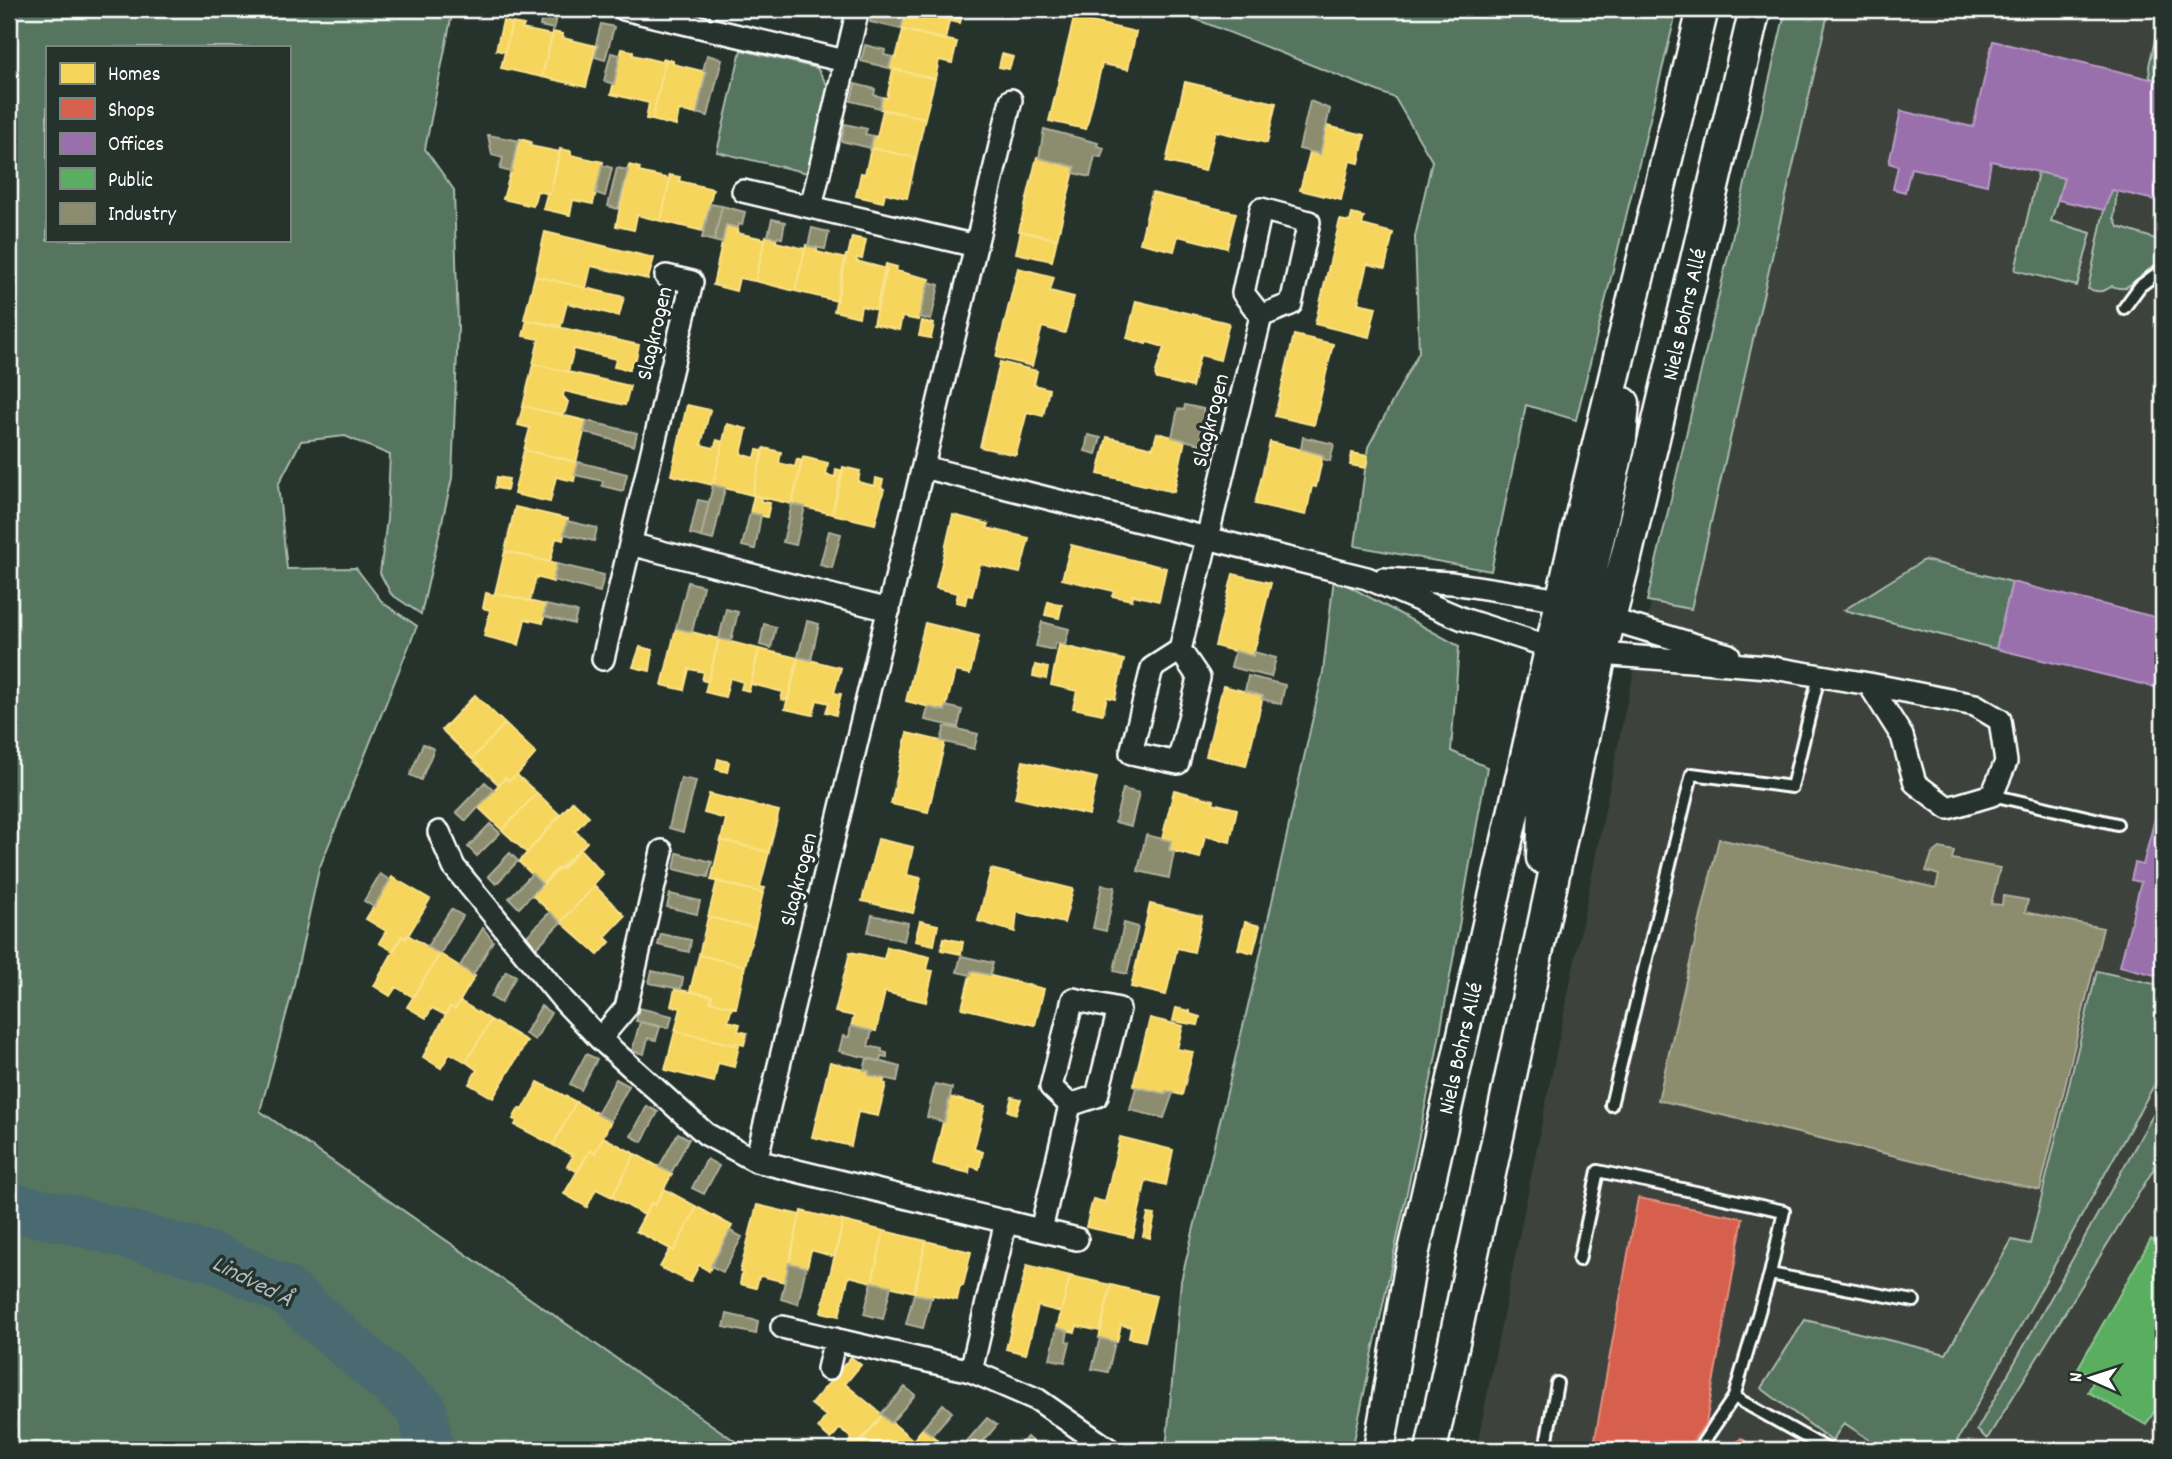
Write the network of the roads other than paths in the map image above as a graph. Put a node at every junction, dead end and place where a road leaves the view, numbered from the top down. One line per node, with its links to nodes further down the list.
1 (624, 9): 5 (street)
2 (858, 9): 5 (street)
3 (1703, 9): 18 (street, Niels Bohrs Allé)
4 (1755, 9): 18 (street, Niels Bohrs Allé)
5 (845, 61): 8 (street)
6 (1011, 100): 9 (street, Slagkrogen)
7 (743, 191): 8 (street)
8 (811, 207): 9 (street)
9 (976, 246): 14 (street, Slagkrogen)
10 (2163, 269): 12 (lane)
11 (666, 276): 16 (street, Slagkrogen)
12 (2124, 307)
13 (1261, 316): 13 (street); 15 (street, Slagkrogen)
14 (923, 467): 15 (street); 19 (street, Slagkrogen)
15 (1208, 536): 17 (street); 21 (street, Slagkrogen)
16 (630, 544): 19 (street); 23 (street, Slagkrogen)
17 (1367, 578): 18 (street); 20 (street)
18 (1584, 609): 20 (street, Niels Bohrs Allé); 22 (street); 22 (street, Niels Bohrs Allé); 24 (street)
19 (889, 610): 34 (street, Slagkrogen)
20 (1550, 647): 22 (street); 48 (street, Niels Bohrs Allé)
21 (1180, 650): 21 (street)
22 (1590, 652): 24 (street); 49 (street, Niels Bohrs Allé)
23 (603, 659)
24 (1768, 667): 25 (street)
25 (1819, 676): 26 (street); 33 (lane)
26 (1869, 684): 27 (street); 27 (street)
27 (1992, 795): 28 (lane)
28 (2116, 824)
29 (439, 832): 31 (street)
30 (662, 851): 31 (street)
31 (600, 1039): 34 (street)
32 (1070, 1105): 32 (street); 36 (street)
33 (1611, 1105)
34 (756, 1161): 35 (street)
35 (1006, 1221): 36 (street); 44 (street)
36 (1041, 1230): 37 (street)
37 (1077, 1239)
38 (1579, 1259): 39 (lane)
39 (1770, 1275): 40 (lane); 46 (lane)
40 (1914, 1301)
41 (782, 1327): 42 (street)
42 (835, 1339): 43 (street); 44 (street)
43 (828, 1369)
44 (971, 1371): 47 (street)
45 (1557, 1383): 50 (lane)
46 (1734, 1397): 51 (lane); 52 (lane)
47 (1110, 1450)
48 (1379, 1450)
49 (1431, 1450)
50 (1545, 1450)
51 (1698, 1450)
52 (1829, 1450)

